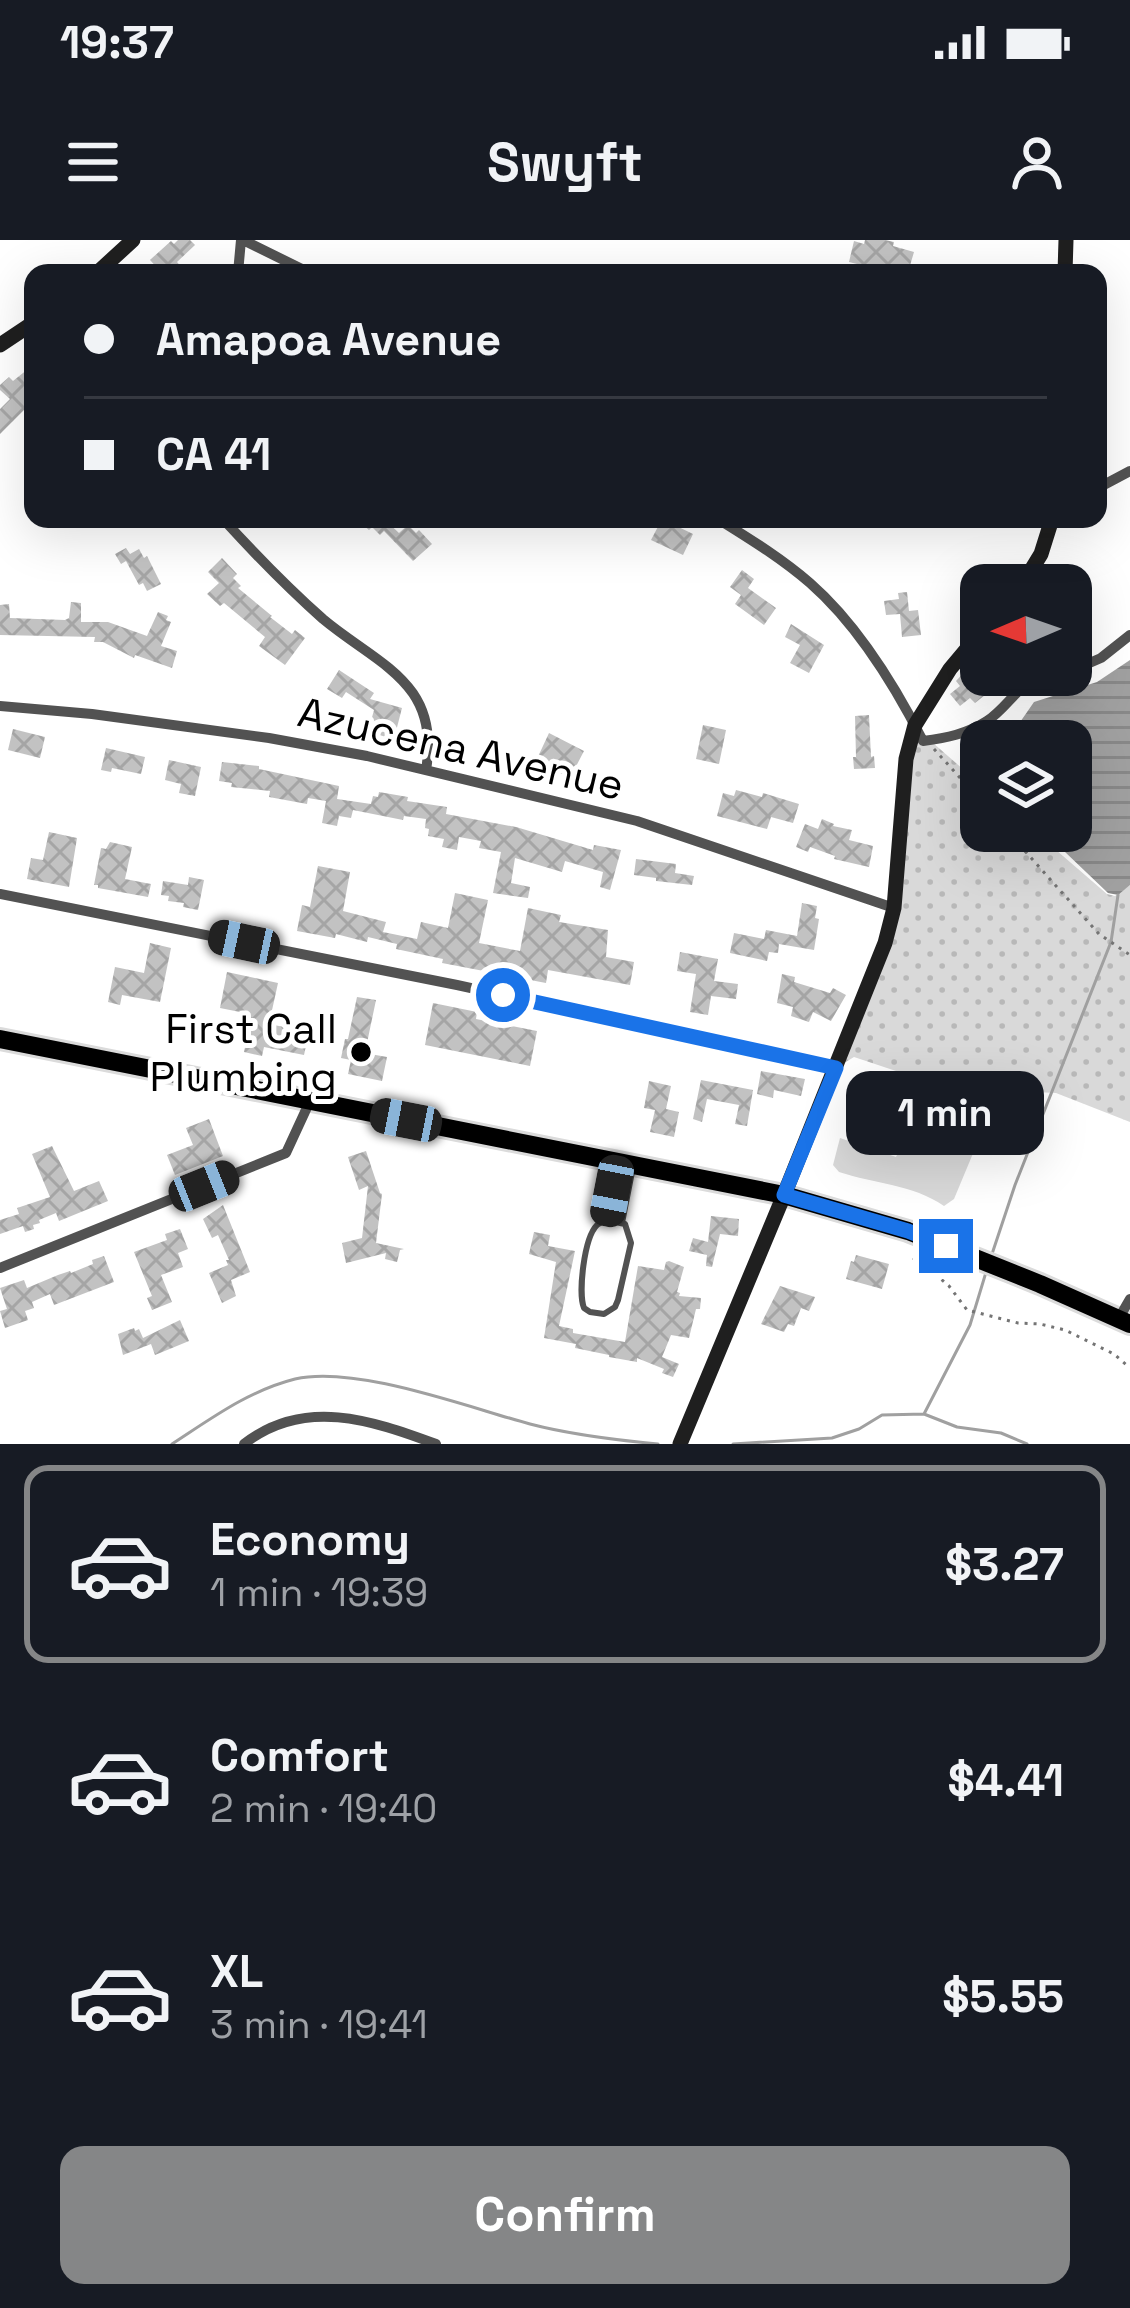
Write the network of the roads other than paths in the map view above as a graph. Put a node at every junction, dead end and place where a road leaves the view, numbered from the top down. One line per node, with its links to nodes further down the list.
1 (133, 240): 3 (street)
2 (242, 240): 4 (street)
3 (108, 264)
4 (291, 264)
5 (233, 528): 15 (street)
6 (733, 528): 14 (street)
7 (1049, 528): 8 (street)
8 (1035, 564)
9 (1130, 635): 11 (street)
10 (960, 657): 14 (street)
11 (1092, 662)
12 (1012, 696): 14 (street)
13 (0, 706): 15 (street, Azucena Avenue)
14 (915, 725): 17 (street)
15 (426, 770): 17 (street, Azucena Avenue)
16 (0, 894): 19 (street)
17 (894, 908): 19 (street)
18 (0, 1039): 20 (main road)
19 (836, 1068): 22 (street)
20 (310, 1101): 21 (main road); 25 (street)
21 (625, 1164): 22 (main road); 23 (lane); 24 (lane)
22 (784, 1195): 27 (main road); 33 (street)
23 (606, 1220): 24 (lane); 24 (lane)
24 (622, 1223)
25 (0, 1268)
26 (1130, 1299): 27 (street)
27 (1125, 1321)
28 (265, 1429): 29 (street); 30 (street); 31 (street)
29 (403, 1438): 32 (street)
30 (244, 1444)
31 (272, 1444)
32 (436, 1444)
33 (680, 1444)

